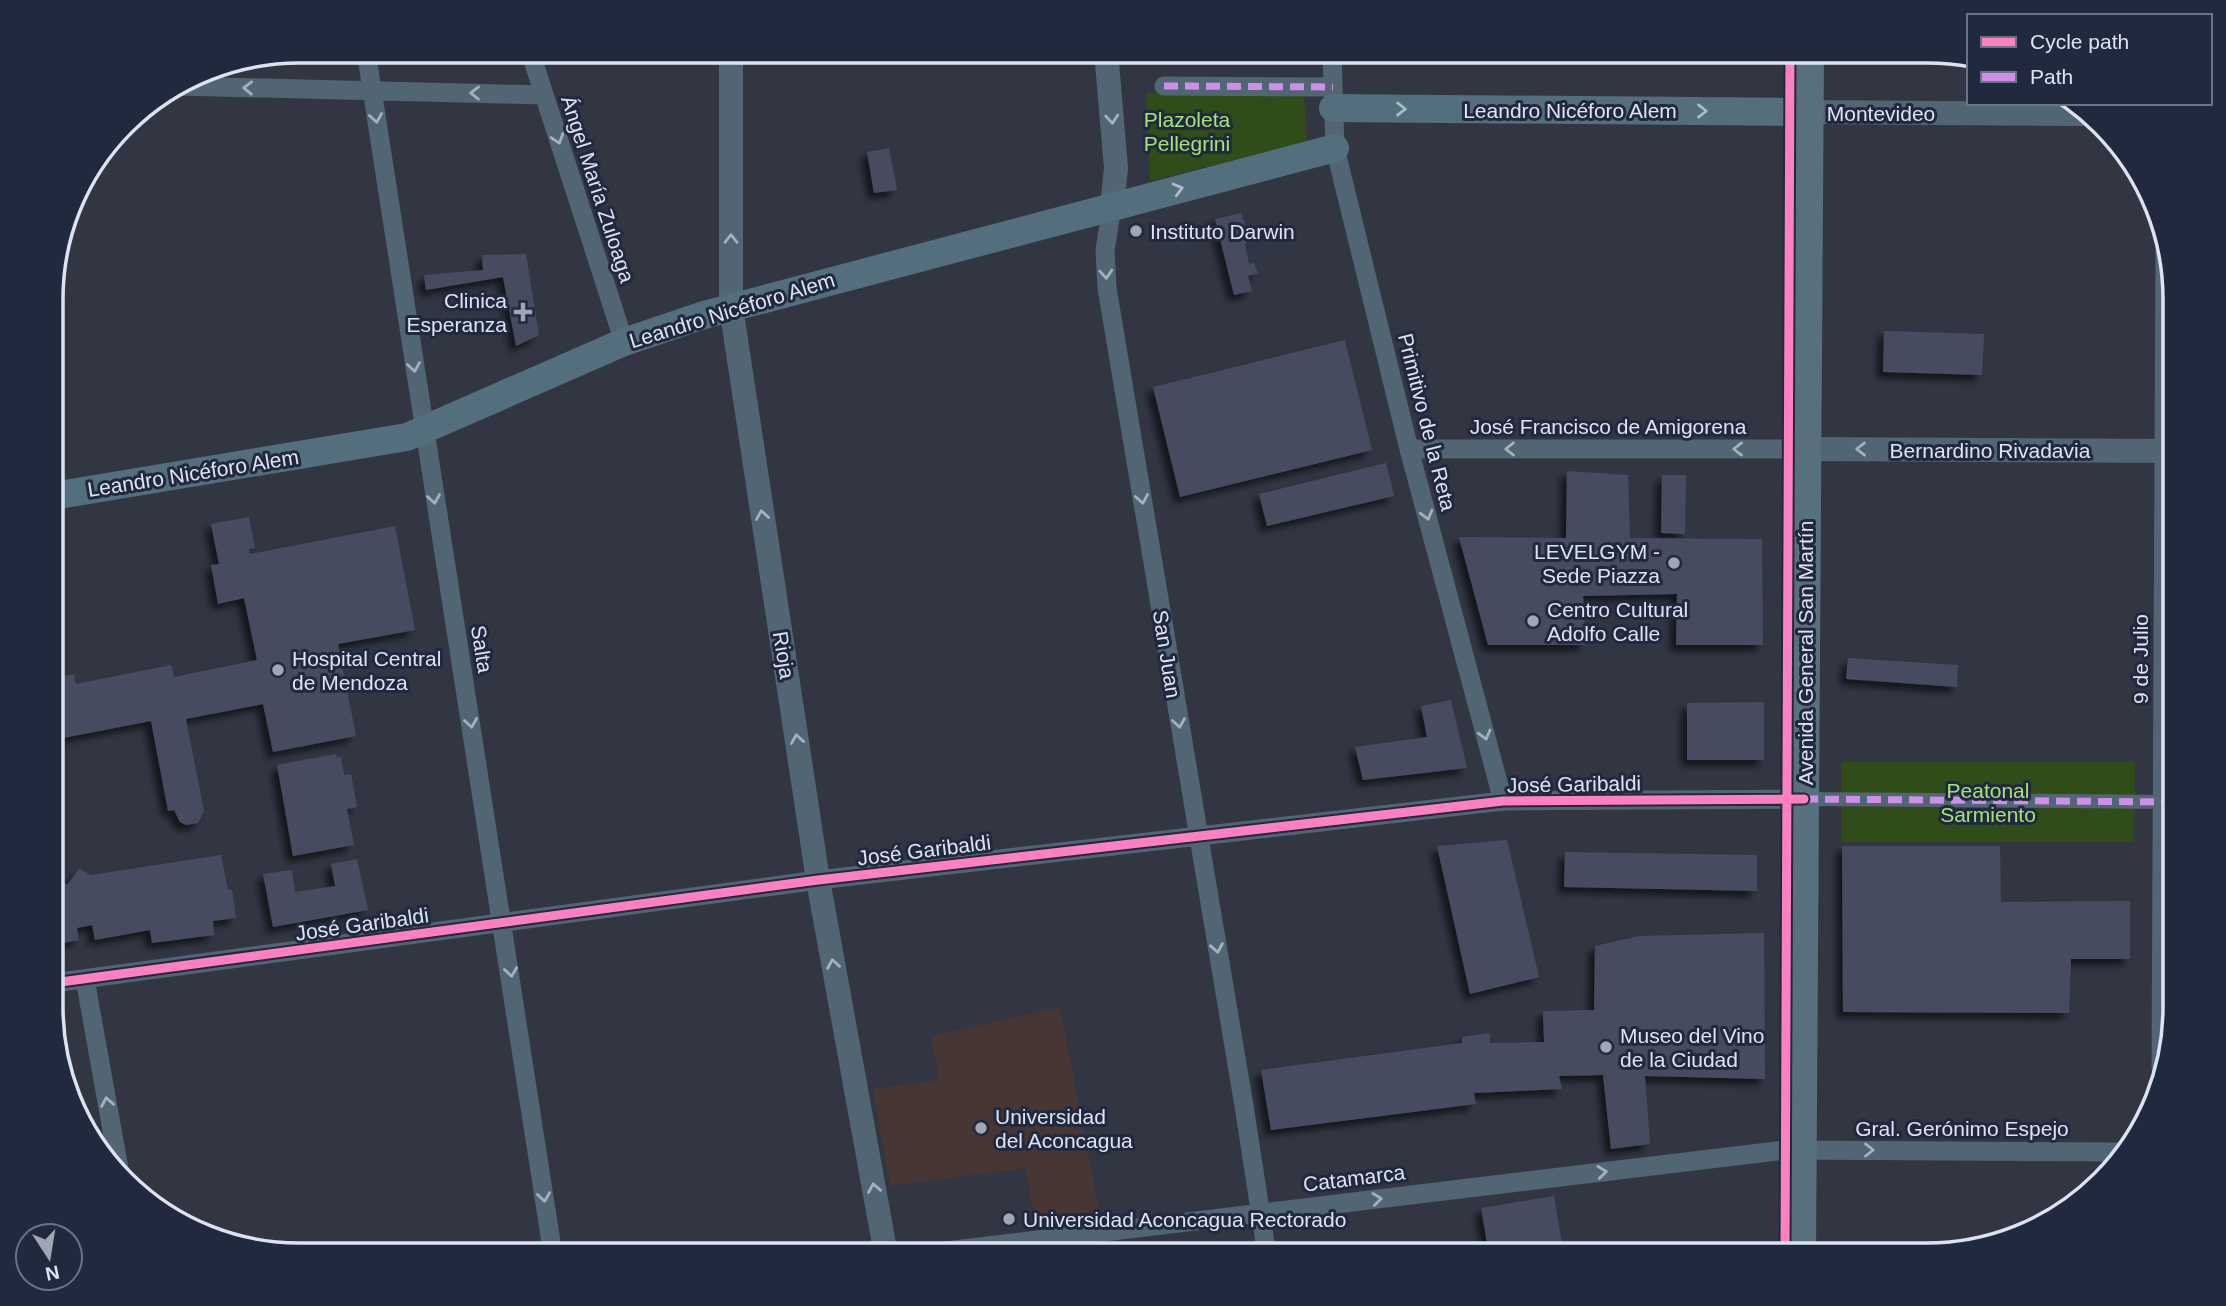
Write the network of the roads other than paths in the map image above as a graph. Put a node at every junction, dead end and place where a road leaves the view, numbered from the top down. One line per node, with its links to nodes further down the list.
1 (368, 63): 9 (street, Salta)
2 (534, 63): 10 (street, Ángel María Zuloaga)
3 (731, 63): 16 (street, Rioja, one-way to 3)
4 (1106, 63): 15 (street, San Juan, one-way to 15)
5 (1332, 63): 11 (street, Primitivo de la Reta)
6 (1808, 63): 12 (main road, Avenida General San Martín)
7 (196, 86): 9 (street, one-way to 7)
8 (1164, 86): 11 (street)
9 (372, 91): 10 (street, one-way to 9); 18 (street, Salta, one-way to 18)
10 (544, 95): 17 (street, Ángel María Zuloaga, one-way to 17)
11 (1333, 97): 12 (main road, Leandro Nicéforo Alem, one-way to 12); 14 (street, Primitivo de la Reta)
12 (1807, 112): 13 (street, Montevideo); 20 (main road, Avenida General San Martín)
13 (2073, 114)
14 (1335, 148): 15 (main road, Leandro Nicéforo Alem, one-way to 14); 19 (street, Primitivo de la Reta)
15 (1112, 206): 16 (main road, Leandro Nicéforo Alem); 26 (street, San Juan, one-way to 26)
16 (730, 307): 17 (main road, Leandro Nicéforo Alem); 27 (street, Rioja, one-way to 16)
17 (624, 342): 18 (main road, Leandro Nicéforo Alem)
18 (423, 431): 22 (main road, Leandro Nicéforo Alem); 28 (street, Salta, one-way to 28)
19 (1409, 449): 20 (street, José Francisco de Amigorena, one-way to 19); 24 (street, Primitivo de la Reta, one-way to 24)
20 (1806, 449): 21 (street, Bernardino Rivadavia, one-way to 20); 23 (main road, Avenida General San Martín)
21 (2162, 451)
22 (63, 494)
23 (1804, 799): 24 (street, José Garibaldi); 25 (street); 31 (main road, Avenida General San Martín)
24 (1503, 801): 26 (street, José Garibaldi)
25 (2162, 802)
26 (1197, 836): 27 (street, José Garibaldi); 34 (street, San Juan, one-way to 34)
27 (818, 880): 28 (street, José Garibaldi); 38 (street, Rioja, one-way to 27)
28 (504, 923): 29 (street, José Garibaldi); 37 (street, Salta, one-way to 37)
29 (85, 979): 30 (street, José Garibaldi); 33 (street, one-way to 29)
30 (63, 982)
31 (1801, 1149): 32 (street, Gral. Gerónimo Espejo, one-way to 32); 34 (street, Catamarca, one-way to 31); 36 (main road, Avenida General San Martín)
32 (2113, 1152)
33 (117, 1156)
34 (1260, 1212): 35 (street, San Juan); 39 (street, Catamarca)
35 (1265, 1242)
36 (1800, 1242)
37 (551, 1243)
38 (884, 1243)
39 (1013, 1243)

